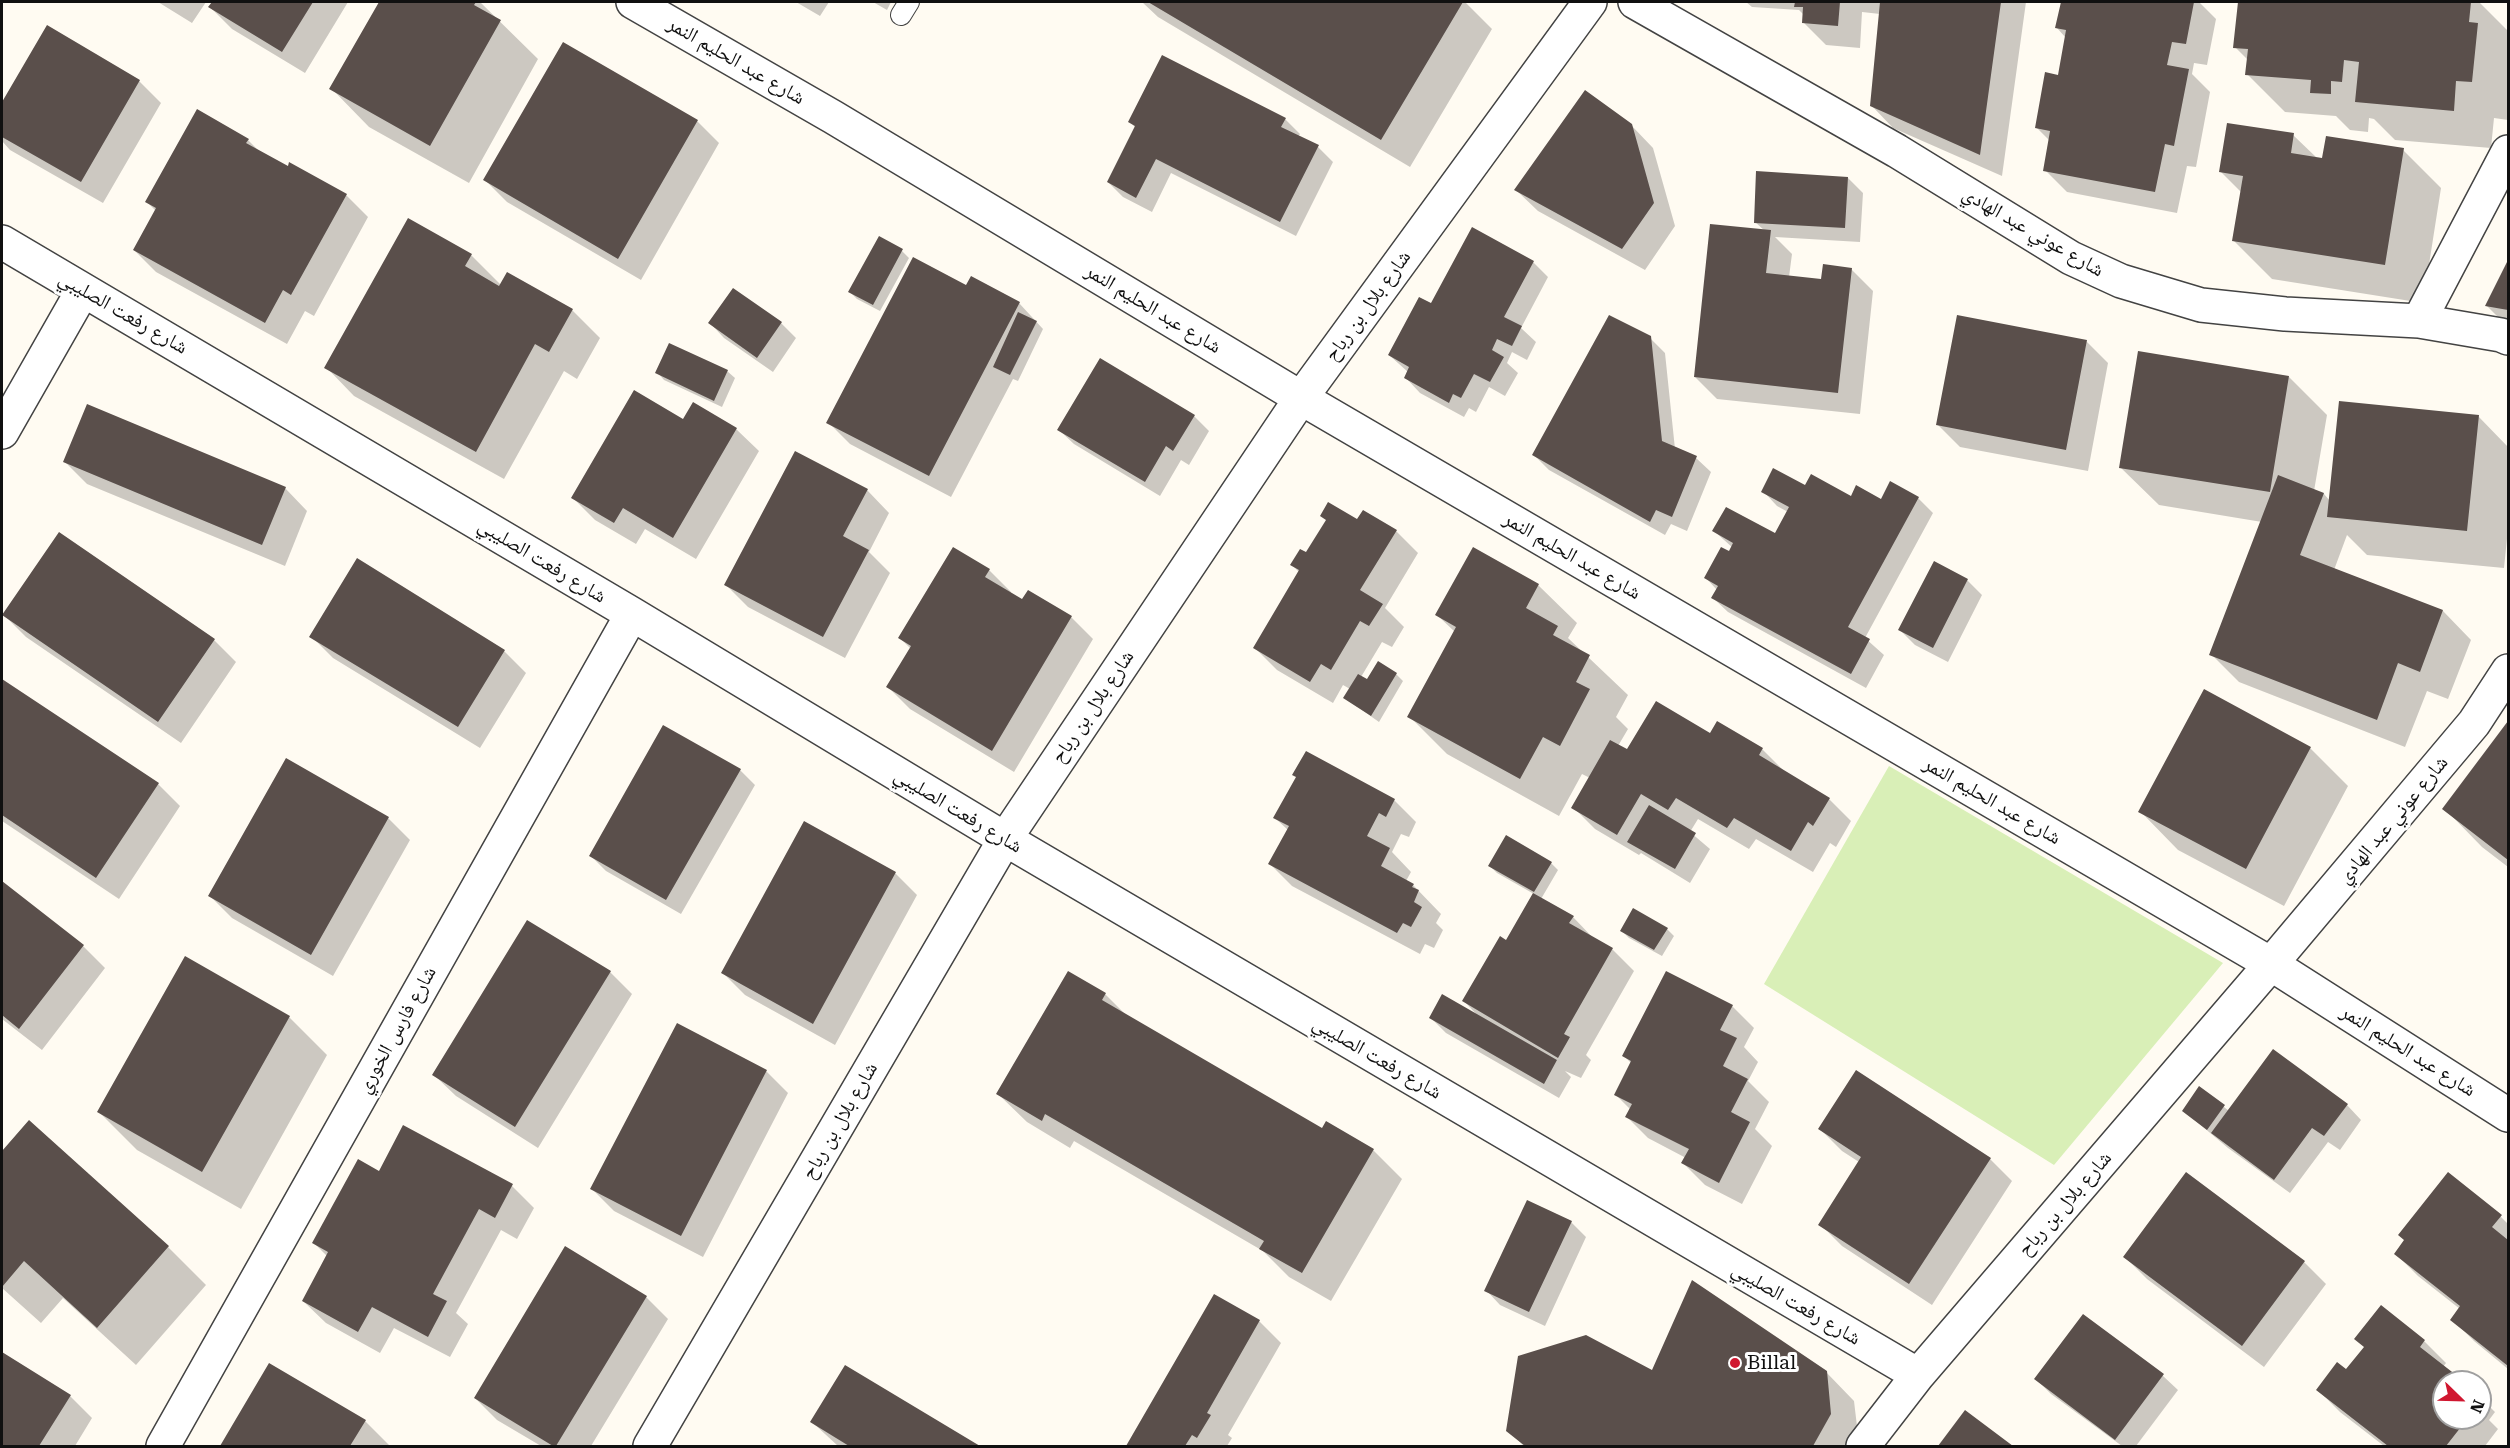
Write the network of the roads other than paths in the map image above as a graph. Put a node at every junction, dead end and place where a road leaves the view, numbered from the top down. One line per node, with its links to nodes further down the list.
1 (633, 2): 9 (street, شارع عبد الحليم النمر)
2 (1590, 2): 9 (street, شارع بلال بن رباح)
3 (1635, 2): 7 (street, شارع عوني عبد الهادي)
4 (2508, 152): 7 (street)
5 (2, 242): 6 (street, شارع رفعت الصليبي)
6 (83, 290): 10 (street); 11 (street, شارع رفعت الصليبي)
7 (2419, 321): 8 (street, شارع عوني عبد الهادي)
8 (2508, 338)
9 (1301, 398): 13 (street, شارع بلال بن رباح); 14 (street, شارع عبد الحليم النمر)
10 (2, 432)
11 (632, 614): 13 (street, شارع رفعت الصليبي); 17 (street, شارع فارس الخوري)
12 (2508, 671): 14 (street, شارع عوني عبد الهادي)
13 (1005, 839): 16 (street, شارع رفعت الصليبي); 18 (street, شارع بلال بن رباح)
14 (2271, 964): 15 (street, شارع عبد الحليم النمر); 16 (street, شارع بلال بن رباح)
15 (2508, 1115)
16 (1918, 1375): 19 (street, شارع بلال بن رباح)
17 (163, 1446)
18 (650, 1446)
19 (1863, 1446)

